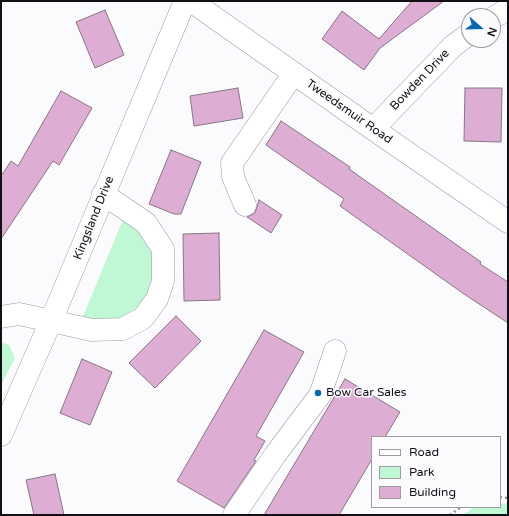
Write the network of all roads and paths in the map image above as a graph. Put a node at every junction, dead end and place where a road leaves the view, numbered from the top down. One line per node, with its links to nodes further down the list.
1 (185, 1): 6 (street, Kingsland Drive)
2 (191, 1): 4 (street, Tweedsmuir Road)
3 (461, 40): 5 (street, Bowden Drive)
4 (294, 73): 5 (street, Tweedsmuir Road); 7 (street)
5 (373, 129): 8 (street, Tweedsmuir Road)
6 (103, 194): 10 (street, Kingsland Drive); 10 (street)
7 (246, 205)
8 (508, 222)
9 (1, 317): 10 (street)
10 (52, 321): 12 (street, Kingsland Drive)
11 (335, 352): 14 (street)
12 (1, 435)
13 (460, 508): 15 (path)
14 (234, 515)
15 (450, 515)

